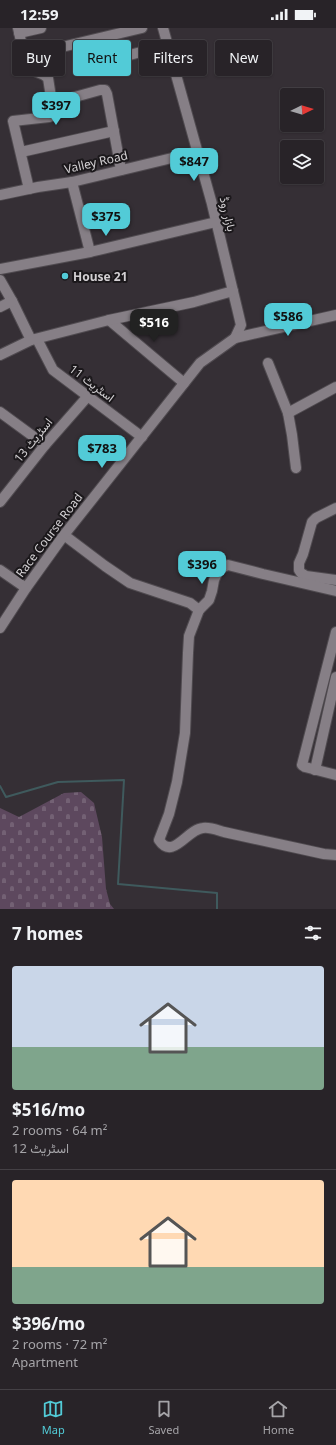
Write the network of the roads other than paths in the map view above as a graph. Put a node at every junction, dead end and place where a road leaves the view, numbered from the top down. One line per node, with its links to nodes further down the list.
1 (41, 28): 5 (street)
2 (142, 28): 4 (street)
3 (163, 28): 6 (street, بازار روڈ)
4 (124, 30): 7 (street)
5 (18, 31)
6 (166, 40)
7 (65, 45)
8 (45, 76): 10 (street)
9 (175, 76): 13 (street, بازار روڈ)
10 (53, 103): 11 (street); 12 (street)
11 (114, 131): 12 (street); 14 (street)
12 (21, 152): 16 (street)
13 (196, 152): 14 (street, Valley Road); 18 (street, بازار روڈ)
14 (121, 170): 15 (street, Valley Road)
15 (72, 182): 16 (street, Valley Road); 19 (street)
16 (29, 189): 17 (street, Valley Road)
17 (0, 195)
18 (216, 222): 19 (street); 22 (street, بازار روڈ)
19 (90, 252): 20 (street)
20 (0, 268)
21 (0, 280): 23 (street, اسٹریٹ 11)
22 (233, 291): 26 (street); 27 (street, بازار روڈ)
23 (12, 301): 24 (street); 28 (street, اسٹریٹ 11)
24 (0, 307)
25 (336, 315): 27 (street)
26 (109, 320): 28 (street); 31 (street)
27 (235, 338): 31 (street, Race Course Road)
28 (34, 340): 29 (street); 33 (street, اسٹریٹ 11)
29 (0, 355)
30 (268, 363): 35 (street)
31 (184, 383): 36 (street, Race Course Road)
32 (336, 387): 35 (street)
33 (88, 396): 36 (street, اسٹریٹ 11); 37 (street, اسٹریٹ 13)
34 (0, 412): 37 (street)
35 (288, 413): 38 (street)
36 (142, 437): 41 (street, Race Course Road)
37 (45, 445): 39 (street, اسٹریٹ 13)
38 (296, 468)
39 (0, 502)
40 (336, 508): 43 (street)
41 (64, 535): 44 (street, Race Course Road); 46 (street)
42 (0, 570): 44 (street)
43 (336, 580)
44 (26, 588): 47 (street, Race Course Road)
45 (336, 591): 46 (street)
46 (199, 610): 53 (street)
47 (0, 628)
48 (336, 632): 49 (street)
49 (325, 673): 50 (street); 51 (street)
50 (336, 677): 51 (street)
51 (315, 770): 52 (street)
52 (336, 775)
53 (336, 855)

